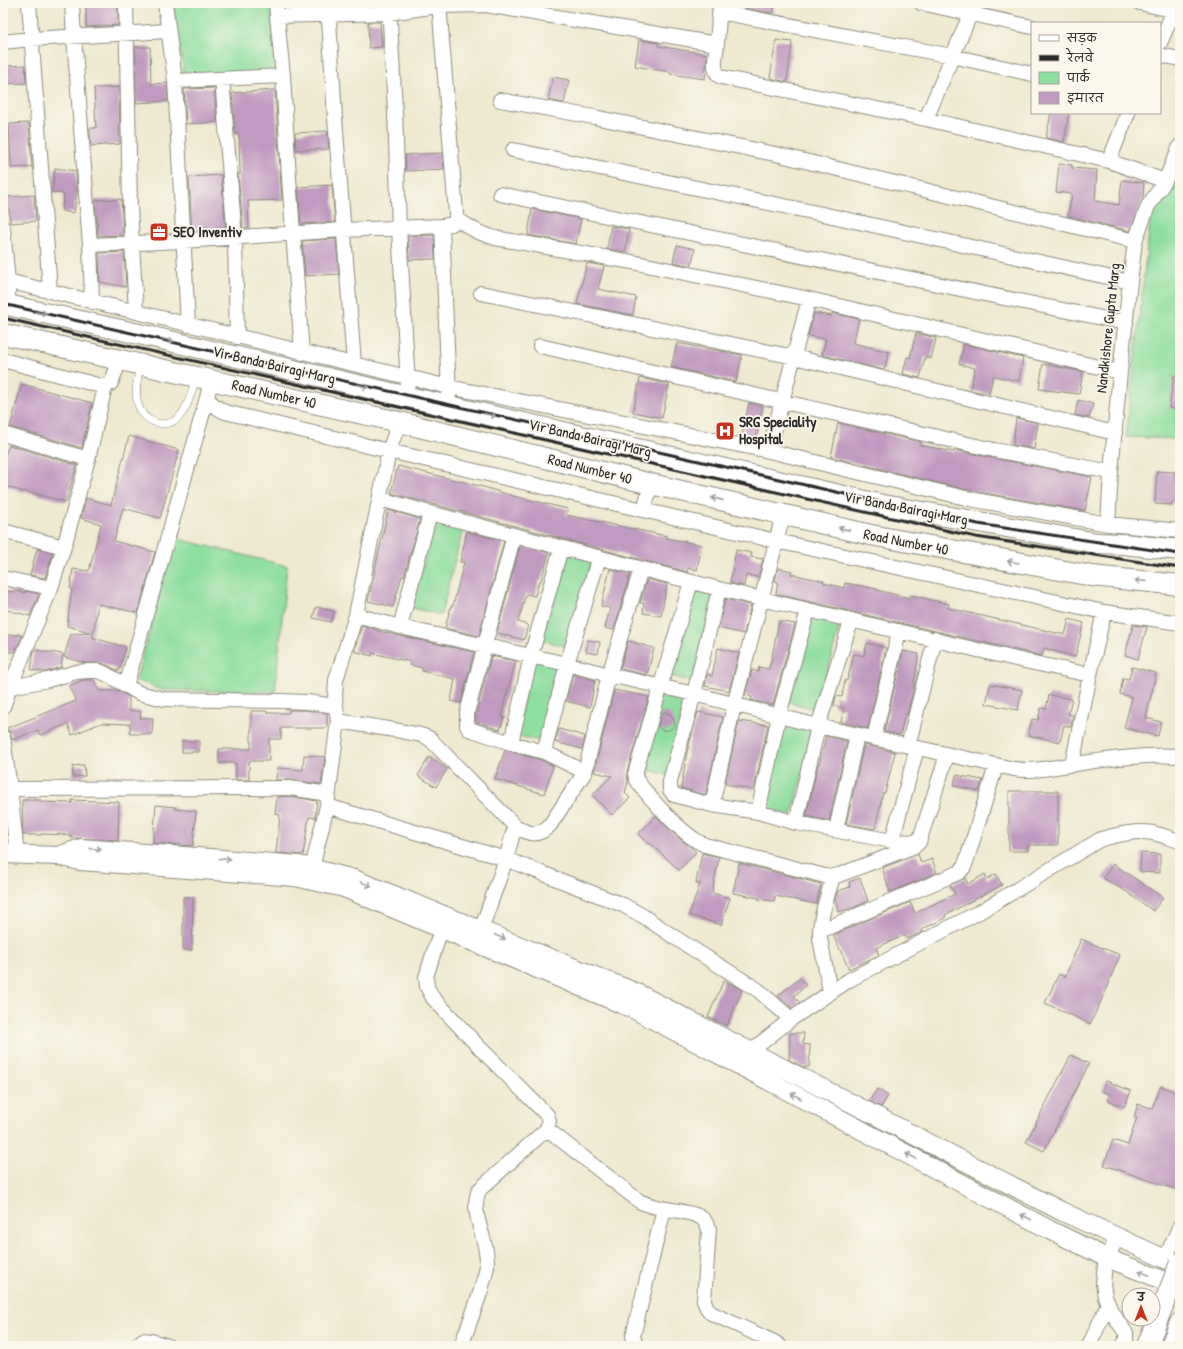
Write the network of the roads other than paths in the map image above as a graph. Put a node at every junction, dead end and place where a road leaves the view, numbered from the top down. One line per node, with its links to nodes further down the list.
1 (29, 3): 18 (street)
2 (72, 3): 17 (street)
3 (126, 3): 16 (street)
4 (166, 3): 15 (street)
5 (921, 3): 10 (street)
6 (1140, 3): 11 (street)
7 (439, 5): 8 (street); 21 (street); 37 (street)
8 (389, 8): 12 (street); 40 (street)
9 (720, 8): 21 (street); 23 (street)
10 (973, 8): 14 (street); 23 (street)
11 (1177, 8): 19 (street)
12 (329, 9): 13 (street); 41 (street)
13 (276, 10): 26 (street)
14 (1031, 27)
15 (168, 31): 16 (street); 28 (street)
16 (127, 33): 17 (street); 46 (street)
17 (74, 37): 18 (street); 47 (street)
18 (31, 39): 20 (street); 50 (street)
19 (1161, 41)
20 (3, 42)
21 (717, 44): 31 (street)
22 (1161, 55): 24 (street)
23 (952, 56): 25 (street); 31 (street)
24 (1180, 59)
25 (1031, 74)
26 (283, 76): 27 (street); 42 (street)
27 (222, 79): 28 (street); 43 (street)
28 (175, 81): 44 (street)
29 (500, 100): 45 (street)
30 (1128, 114): 34 (street)
31 (926, 119): 34 (street)
32 (1180, 146): 35 (street, Nandkishore Gupta Marg)
33 (513, 150): 49 (street)
34 (1109, 161): 35 (street)
35 (1164, 181): 45 (street, Nandkishore Gupta Marg)
36 (500, 194): 56 (street)
37 (456, 219): 38 (street); 52 (street)
38 (442, 226): 40 (street); 71 (street)
39 (3, 228): 48 (street)
40 (399, 228): 41 (street); 68 (street)
41 (344, 230): 42 (street); 66 (street)
42 (294, 234): 43 (street); 61 (street)
43 (235, 238): 44 (street); 59 (street)
44 (183, 241): 46 (street); 57 (street)
45 (1135, 241): 49 (street, Nandkishore Gupta Marg)
46 (132, 243): 47 (street); 55 (street)
47 (90, 245): 53 (street)
48 (5, 281): 50 (street); 54 (street)
49 (1130, 282): 56 (street, Nandkishore Gupta Marg)
50 (50, 291): 53 (street)
51 (481, 293): 62 (street)
52 (809, 299): 62 (street); 67 (street)
53 (92, 302): 55 (street)
54 (6, 305): 72 (main road, Vir Banda Bairagi Marg, one-way to 72)
55 (136, 312): 57 (street)
56 (1126, 323): 67 (street, Nandkishore Gupta Marg)
57 (188, 325): 59 (street)
58 (3, 334): 64 (main road, Road Number 40)
59 (237, 337): 61 (street)
60 (540, 346): 73 (street)
61 (302, 353): 66 (street)
62 (794, 357): 73 (street); 75 (street)
63 (3, 360): 70 (street)
64 (120, 360): 65 (main road, Road Number 40); 70 (street)
65 (140, 364): 69 (main road, Road Number 40); 69 (lane)
66 (354, 364): 68 (street)
67 (1120, 372): 75 (street, Nandkishore Gupta Marg)
68 (408, 377): 71 (street); 72 (street)
69 (205, 385): 74 (main road, Road Number 40); 77 (street); 117 (street)
70 (105, 386): 79 (street)
71 (449, 396): 72 (main road, Vir Banda Bairagi Marg); 78 (street); 87 (main road, Vir Banda Bairagi Marg, one-way to 87)
72 (408, 397)
73 (782, 401): 78 (street); 80 (street)
74 (399, 422): 77 (street); 81 (main road, Road Number 40)
75 (1115, 432): 80 (street, Nandkishore Gupta Marg)
76 (3, 434): 79 (street)
77 (389, 451): 82 (street); 84 (street)
78 (769, 451): 83 (street)
79 (88, 459): 93 (street)
80 (1111, 472): 88 (street, Nandkishore Gupta Marg)
81 (651, 484): 84 (street); 86 (main road, Road Number 40, one-way to 81)
82 (380, 499): 85 (street); 106 (street)
83 (970, 499): 87 (street); 88 (street)
84 (644, 510): 92 (street)
85 (430, 513): 91 (street); 109 (street)
86 (783, 515): 92 (street); 100 (main road, Road Number 40, one-way to 86)
87 (966, 520): 95 (main road, Vir Banda Bairagi Marg)
88 (1108, 524): 90 (street)
89 (3, 531): 93 (street)
90 (1180, 531)
91 (514, 535): 94 (street); 112 (street)
92 (776, 541): 103 (street); 105 (street)
93 (64, 547): 101 (street)
94 (561, 548): 96 (street); 113 (street)
95 (1180, 550)
96 (599, 557): 97 (street); 114 (street)
97 (641, 568): 99 (street); 115 (street)
98 (3, 578): 101 (street)
99 (691, 582): 102 (street); 118 (street)
100 (1180, 585)
101 (51, 588): 119 (street)
102 (719, 589): 103 (street); 120 (street)
103 (762, 598): 104 (street); 121 (street)
104 (808, 610): 107 (street); 124 (street)
105 (1104, 612): 108 (street); 116 (street)
106 (356, 615): 109 (street); 122 (street)
107 (851, 621): 110 (street); 126 (street)
108 (1180, 623)
109 (400, 627): 112 (street)
110 (899, 631): 111 (street); 129 (street)
111 (935, 640): 116 (street); 131 (street)
112 (485, 645): 113 (street); 130 (street)
113 (531, 656): 114 (street); 130 (street)
114 (567, 664): 115 (street); 132 (street)
115 (609, 675): 118 (street); 137 (street)
116 (1090, 675): 135 (street)
117 (126, 686): 119 (street); 122 (street)
118 (660, 686): 120 (street); 152 (street)
119 (10, 687): 123 (street)
120 (694, 694): 121 (street); 140 (street)
121 (734, 705): 124 (street); 140 (street)
122 (336, 706): 125 (street)
123 (3, 707)
124 (779, 715): 126 (street); 141 (street)
125 (338, 720): 139 (street); 143 (street)
126 (818, 726): 127 (street); 142 (street)
127 (857, 735): 129 (street); 144 (street)
128 (3, 737): 138 (street)
129 (874, 738): 131 (street)
130 (511, 743): 132 (street)
131 (913, 747): 133 (street); 145 (street)
132 (544, 752): 137 (street)
133 (947, 755): 136 (street); 147 (street)
134 (1180, 756): 135 (street)
135 (1072, 765): 136 (street)
136 (996, 766): 155 (street)
137 (585, 772): 143 (street)
138 (10, 789): 139 (street); 148 (street)
139 (328, 800): 150 (street); 151 (street)
140 (712, 805): 141 (street)
141 (758, 812): 142 (street)
142 (796, 823): 144 (street)
143 (515, 826): 150 (street)
144 (836, 830): 145 (street)
145 (892, 841): 147 (street)
146 (1180, 841): 156 (street)
147 (919, 842): 152 (street)
148 (10, 854): 149 (street)
149 (58, 856): 151 (street, one-way to 151); 153 (street)
150 (506, 859): 154 (street); 157 (street)
151 (312, 868): 154 (street, one-way to 154)
152 (833, 876): 155 (street)
153 (441, 929): 159 (street); 163 (street, one-way to 153)
154 (481, 930): 158 (street, one-way to 158)
155 (820, 931): 156 (street)
156 (830, 992): 157 (street)
157 (791, 1019): 158 (street)
158 (751, 1051): 162 (street)
159 (547, 1129): 160 (street); 170 (street)
160 (664, 1209): 171 (street); 172 (street)
161 (1180, 1226): 164 (street)
162 (1117, 1237): 163 (street); 164 (street)
163 (1107, 1258): 165 (street, one-way to 163); 166 (street)
164 (1175, 1262): 175 (main road, bridge)
165 (1180, 1287)
166 (1108, 1304): 173 (street); 174 (street)
167 (1180, 1323): 176 (main road)
168 (136, 1346): 169 (street)
169 (168, 1346)
170 (462, 1346)
171 (638, 1346)
172 (780, 1346)
173 (1089, 1346)
174 (1123, 1346)
175 (1147, 1346)
176 (1172, 1346)

